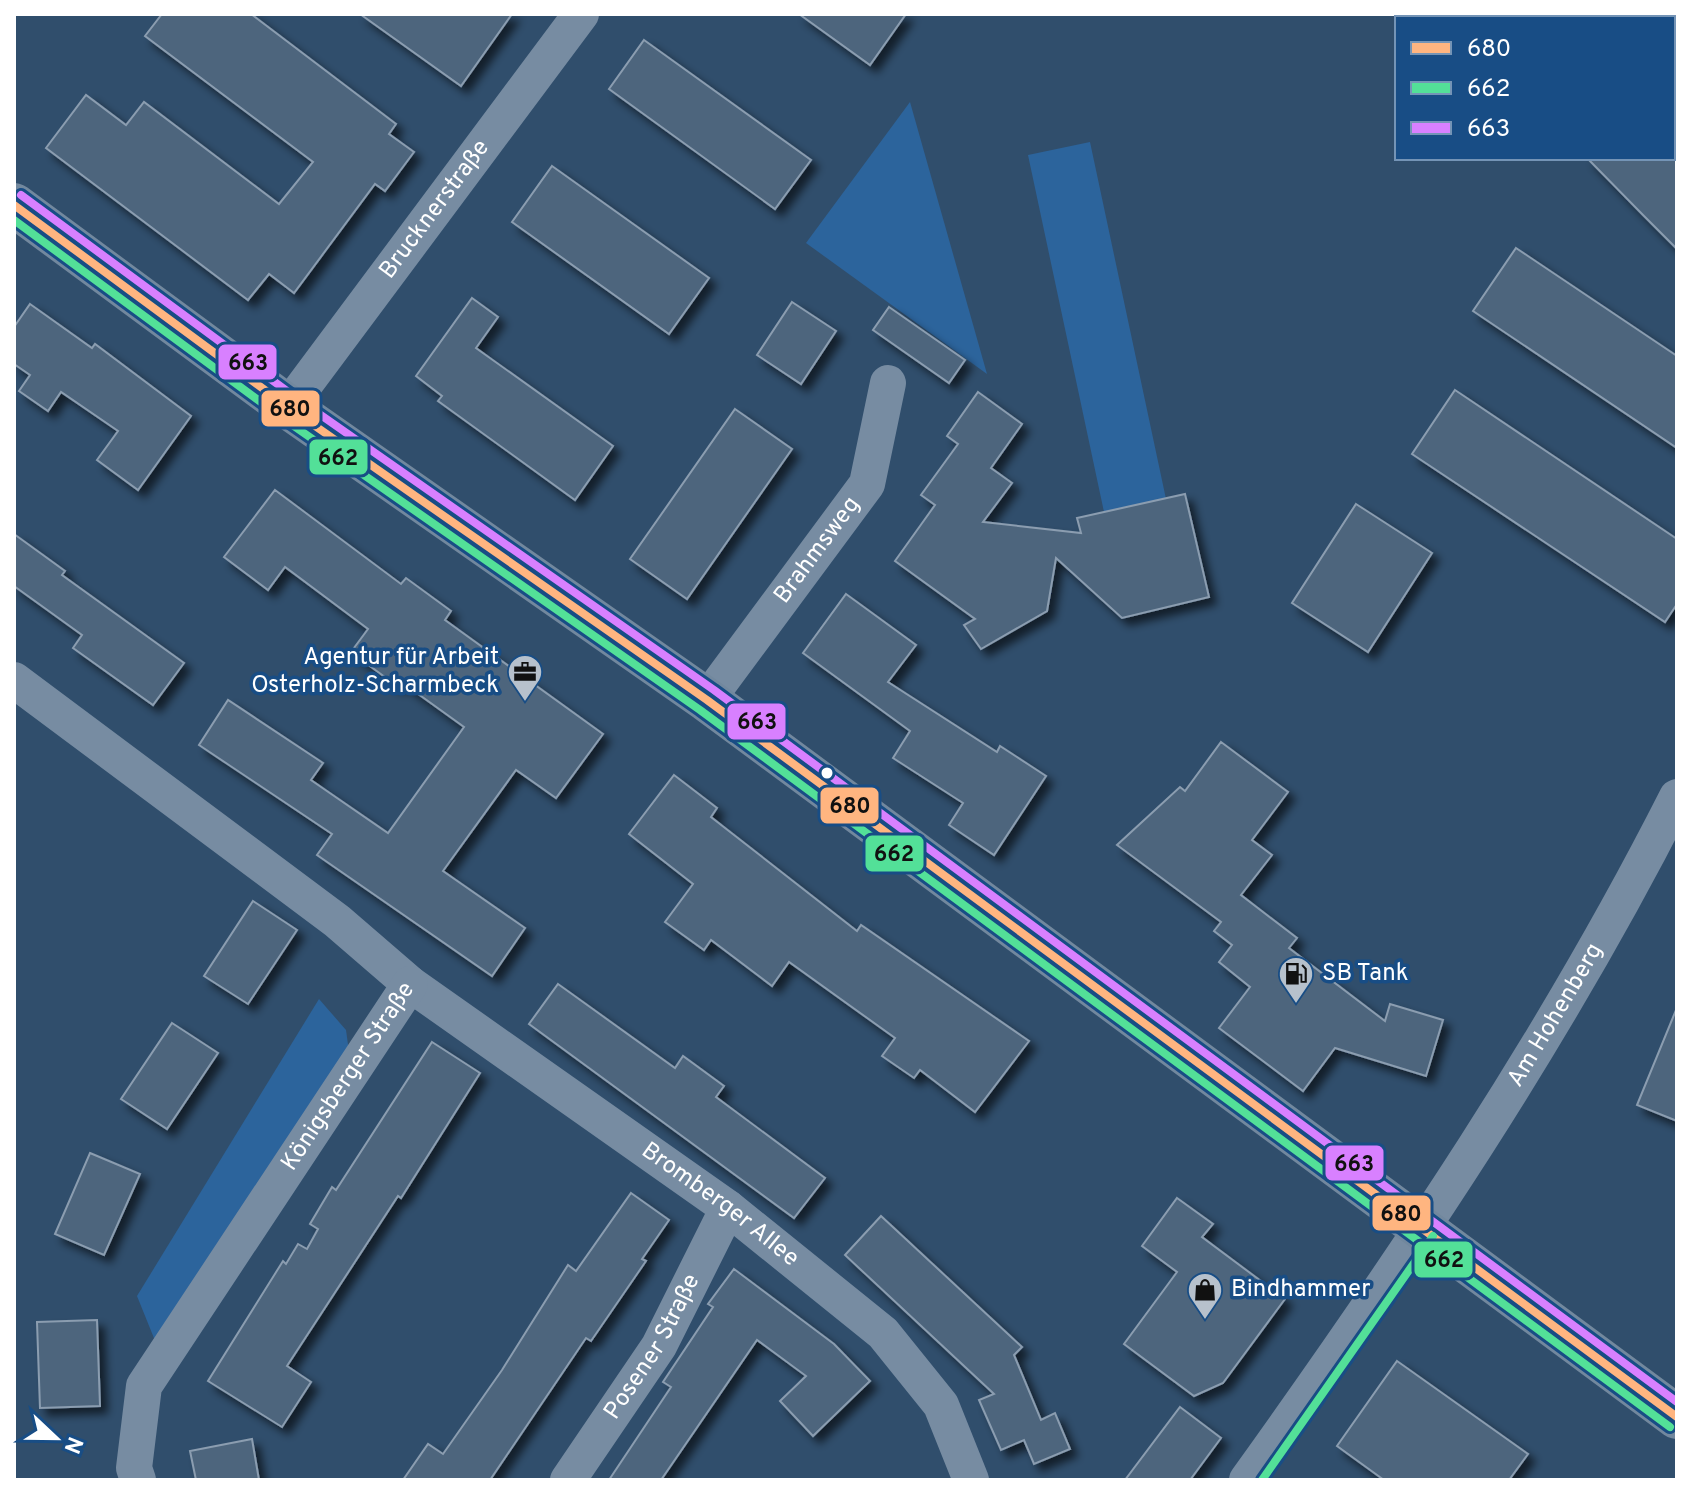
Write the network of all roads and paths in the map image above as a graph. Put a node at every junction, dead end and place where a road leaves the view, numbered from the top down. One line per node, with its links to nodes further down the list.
1 (581, 14): 4 (street, Brucknerstraße)
2 (14, 205): 4 (street)
3 (888, 383): 6 (street, Brahmsweg)
4 (288, 407): 6 (street)
5 (14, 680): 8 (street, Königsberger Straße)
6 (707, 700): 10 (street)
7 (1677, 797): 10 (street, Am Hohenberg)
8 (410, 984): 9 (street, Bromberger Allee); 12 (street, Königsberger Straße)
9 (728, 1208): 13 (street, Posener Straße); 14 (street, Bromberger Allee)
10 (1423, 1229): 11 (street); 15 (street, Am Hohenberg)
11 (1677, 1417)
12 (138, 1480)
13 (568, 1480)
14 (971, 1480)
15 (1247, 1480)

